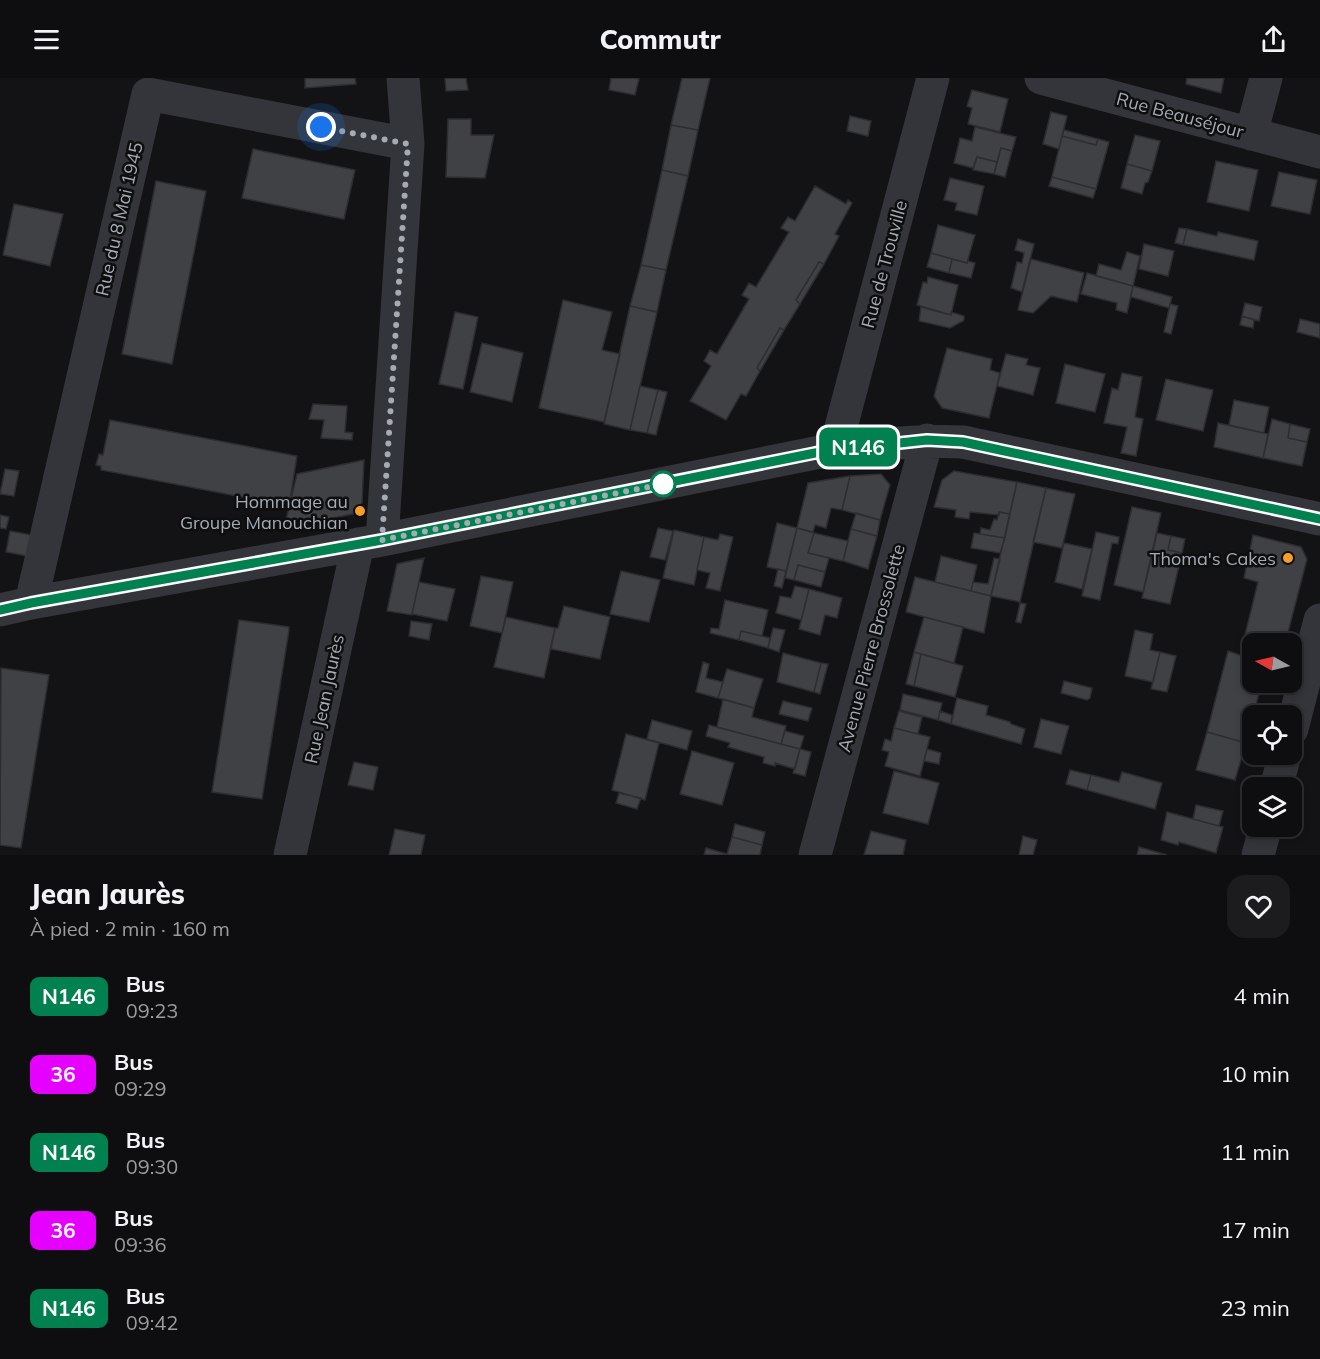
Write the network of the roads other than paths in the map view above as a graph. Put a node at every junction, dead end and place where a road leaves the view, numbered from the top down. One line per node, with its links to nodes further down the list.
1 (403, 78): 6 (street, Rue Jean Jaurès)
2 (933, 78): 9 (street, Rue de Trouville)
3 (1041, 78): 5 (street, Rue Beauséjour)
4 (1266, 78): 5 (street)
5 (1251, 134): 7 (street, Rue Beauséjour)
6 (408, 144): 11 (street, Rue Jean Jaurès); 12 (street, Rue du 8 Mai 1945)
7 (1320, 152)
8 (927, 440): 9 (street); 10 (street); 17 (street, Avenue Pierre Brossolette)
9 (835, 450): 11 (street)
10 (1320, 519)
11 (370, 542): 12 (street); 16 (street, Rue Jean Jaurès)
12 (15, 606)
13 (1320, 620): 14 (street)
14 (1298, 705)
15 (1263, 837): 18 (street)
16 (291, 855)
17 (815, 855)
18 (1258, 855)

